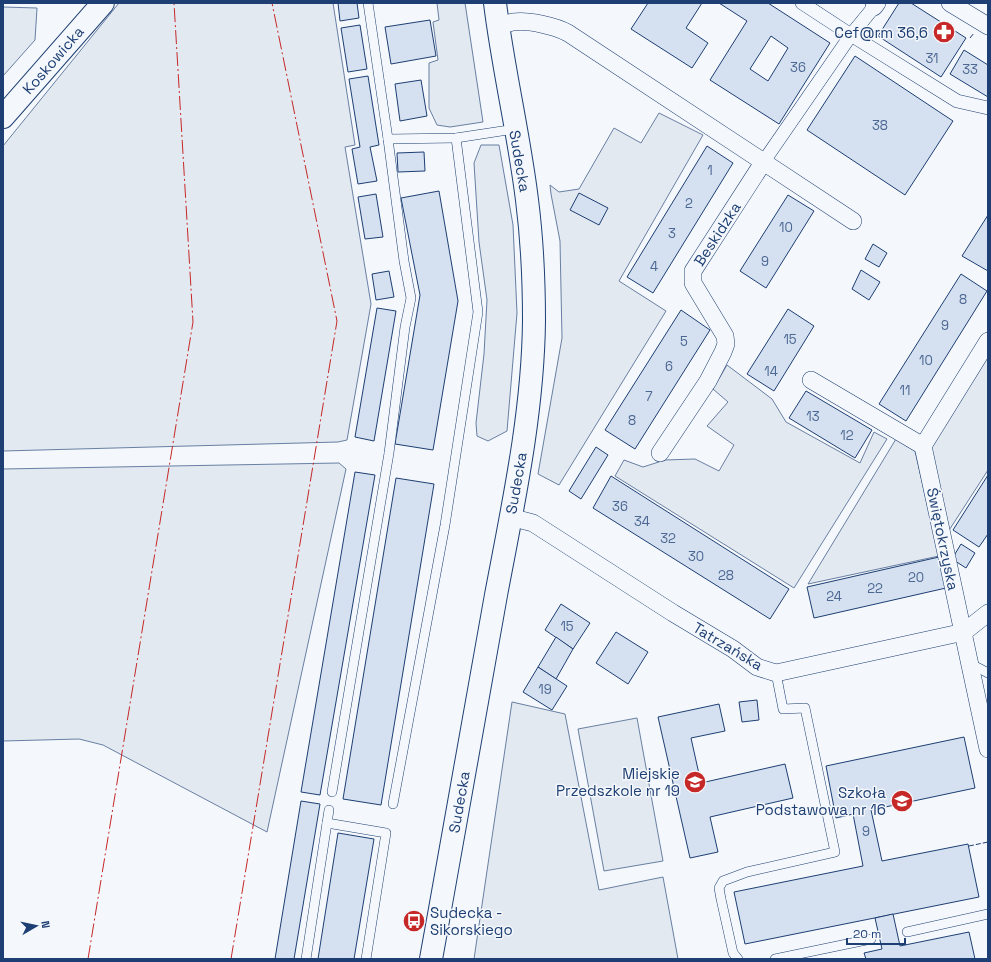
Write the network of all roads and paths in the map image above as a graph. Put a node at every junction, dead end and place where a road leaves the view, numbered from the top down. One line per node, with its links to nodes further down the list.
1 (103, 3): 11 (street, Koskowicka)
2 (368, 3): 14 (lane)
3 (495, 3): 7 (street, Sudecka)
4 (802, 3): 9 (street)
5 (876, 5): 9 (street)
6 (956, 5): 8 (street)
7 (498, 26): 12 (street, Sudecka); 15 (street)
8 (988, 26)
9 (851, 35): 10 (street); 15 (street)
10 (988, 108)
11 (3, 117)
12 (515, 129): 13 (lane); 21 (street, Sudecka)
13 (456, 138): 14 (lane); 29 (lane)
14 (388, 139): 28 (lane)
15 (764, 161): 16 (street); 20 (street, Beskidzka)
16 (853, 221)
17 (988, 341): 19 (street)
18 (811, 380): 19 (street)
19 (923, 446): 23 (street, Świętokrzyska)
20 (660, 453)
21 (510, 517): 25 (street, Tatrzańska); 37 (street, Sudecka)
22 (988, 613): 23 (street, Tatrzańska)
23 (964, 632): 24 (street, Świętokrzyska); 25 (street, Tatrzańska)
24 (971, 664): 26 (lane); 27 (street, Świętokrzyska)
25 (776, 673): 38 (lane)
26 (988, 673)
27 (988, 749)
28 (332, 792)
29 (393, 804)
30 (329, 810): 31 (lane)
31 (327, 823): 35 (lane); 36 (lane)
32 (988, 914): 33 (lane)
33 (907, 932)
34 (871, 939): 39 (lane)
35 (306, 959)
36 (366, 959)
37 (431, 959)
38 (738, 959)
39 (775, 959)

